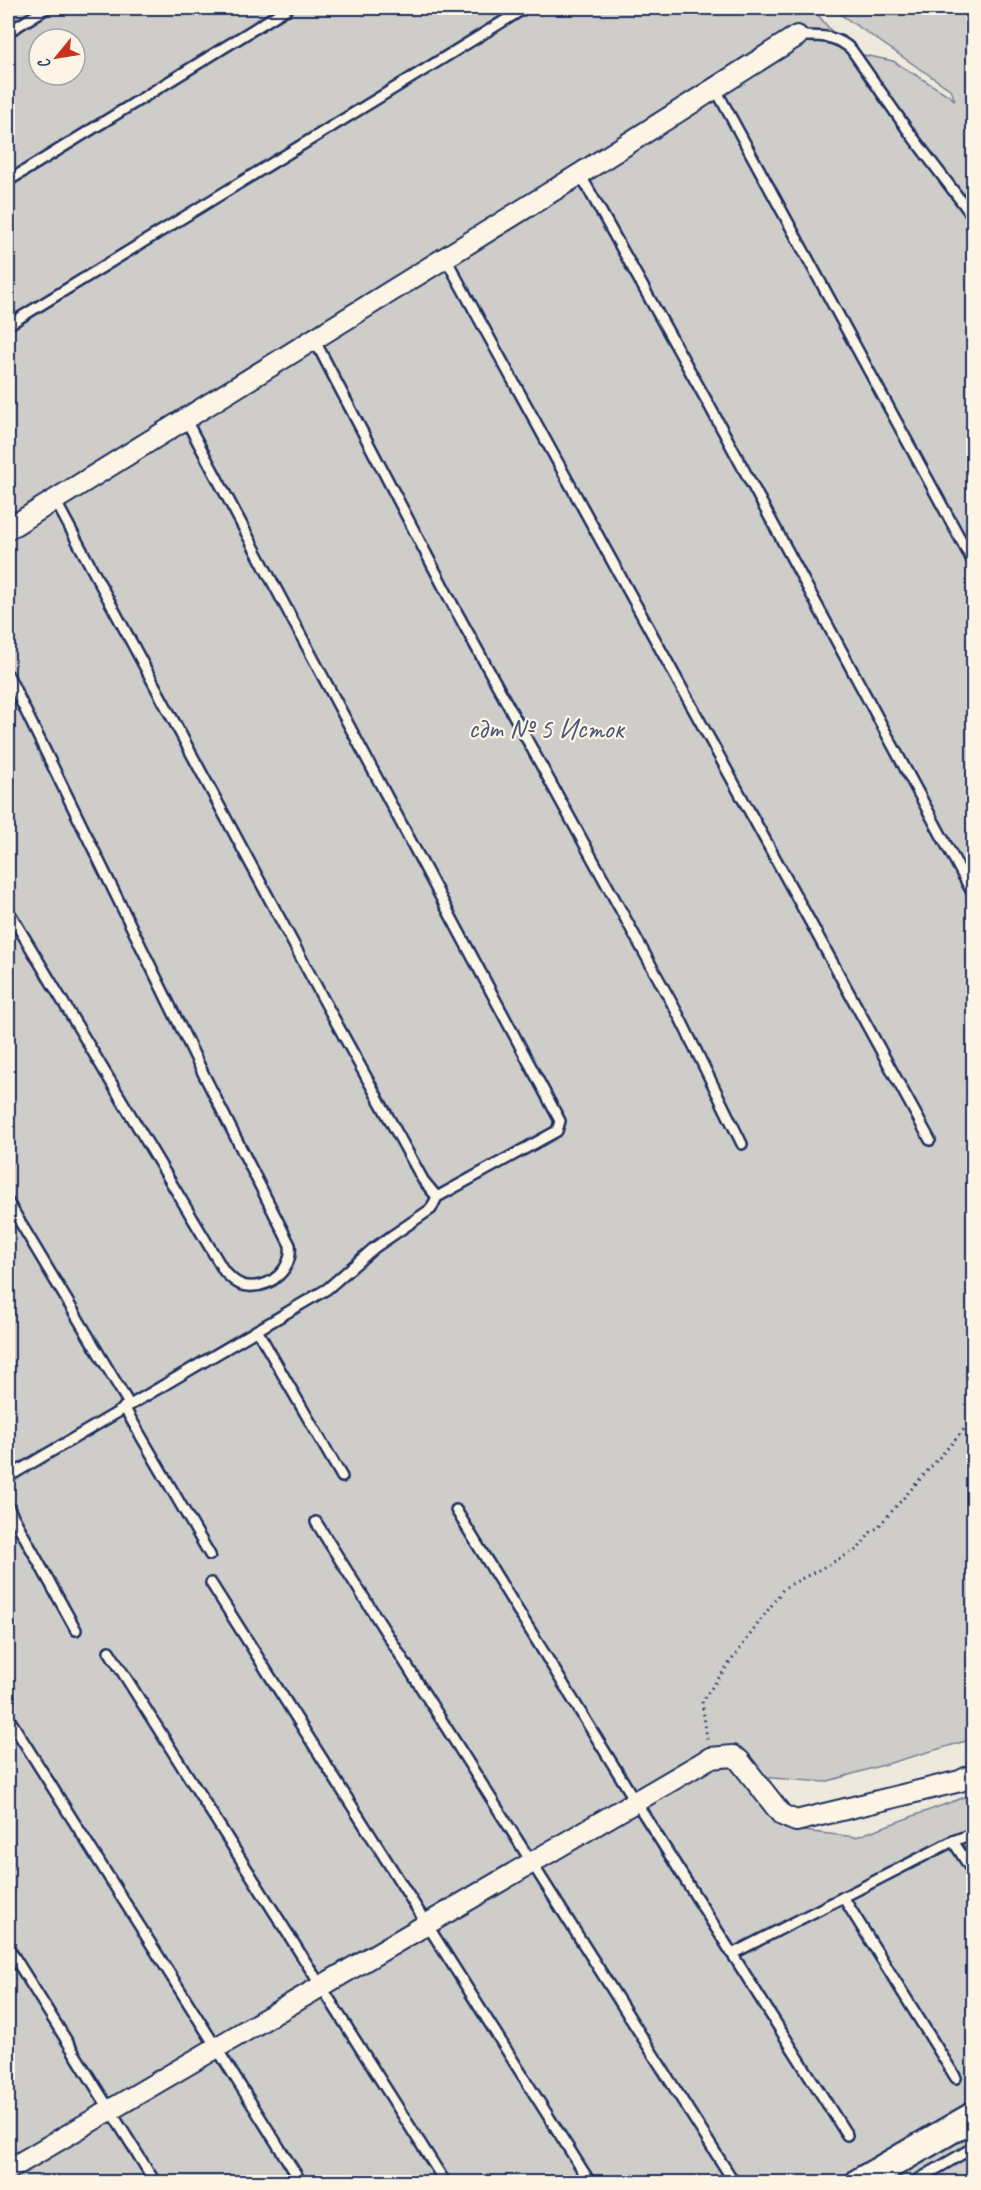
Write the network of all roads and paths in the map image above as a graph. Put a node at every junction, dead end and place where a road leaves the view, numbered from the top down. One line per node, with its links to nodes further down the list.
1 (47, 8): 4 (lane)
2 (288, 8): 8 (lane)
3 (525, 8): 11 (lane)
4 (8, 32)
5 (797, 36): 6 (street); 9 (lane)
6 (715, 88): 7 (street); 16 (lane)
7 (580, 174): 10 (street); 18 (lane)
8 (8, 181)
9 (974, 218)
10 (445, 257): 12 (street); 20 (lane)
11 (8, 326)
12 (314, 339): 13 (street); 21 (lane)
13 (186, 420): 14 (street); 22 (lane)
14 (55, 500): 15 (street); 22 (lane)
15 (8, 529)
16 (974, 564)
17 (8, 675): 19 (lane)
18 (974, 896)
19 (8, 910)
20 (930, 1140)
21 (742, 1144)
22 (437, 1197): 24 (lane)
23 (8, 1202): 25 (lane)
24 (257, 1330): 25 (lane); 28 (lane)
25 (127, 1405): 27 (lane); 32 (lane)
26 (974, 1418): 37 (path)
27 (8, 1477)
28 (342, 1477)
29 (8, 1507): 34 (lane)
30 (456, 1510): 39 (lane)
31 (316, 1522): 42 (lane)
32 (210, 1555)
33 (211, 1583): 45 (lane)
34 (76, 1630)
35 (109, 1651): 48 (lane)
36 (8, 1717): 49 (lane)
37 (710, 1758): 38 (street); 39 (street)
38 (974, 1774)
39 (636, 1802): 42 (street); 47 (lane)
40 (974, 1833): 41 (lane)
41 (953, 1841): 43 (lane); 44 (lane)
42 (531, 1862): 45 (street); 62 (lane)
43 (974, 1874)
44 (843, 1897): 47 (lane); 50 (lane)
45 (426, 1924): 48 (street); 61 (lane)
46 (8, 1947): 51 (lane)
47 (732, 1954): 53 (lane)
48 (322, 1986): 49 (street); 60 (lane)
49 (215, 2048): 51 (street); 59 (lane)
50 (957, 2078)
51 (109, 2110): 55 (street); 58 (lane)
52 (974, 2116): 63 (street)
53 (847, 2135)
54 (973, 2149): 64 (lane)
55 (8, 2170)
56 (8, 2175): 57 (lane)
57 (12, 2182)
58 (156, 2182)
59 (301, 2182)
60 (445, 2182)
61 (590, 2182)
62 (734, 2182)
63 (860, 2182)
64 (914, 2182)

